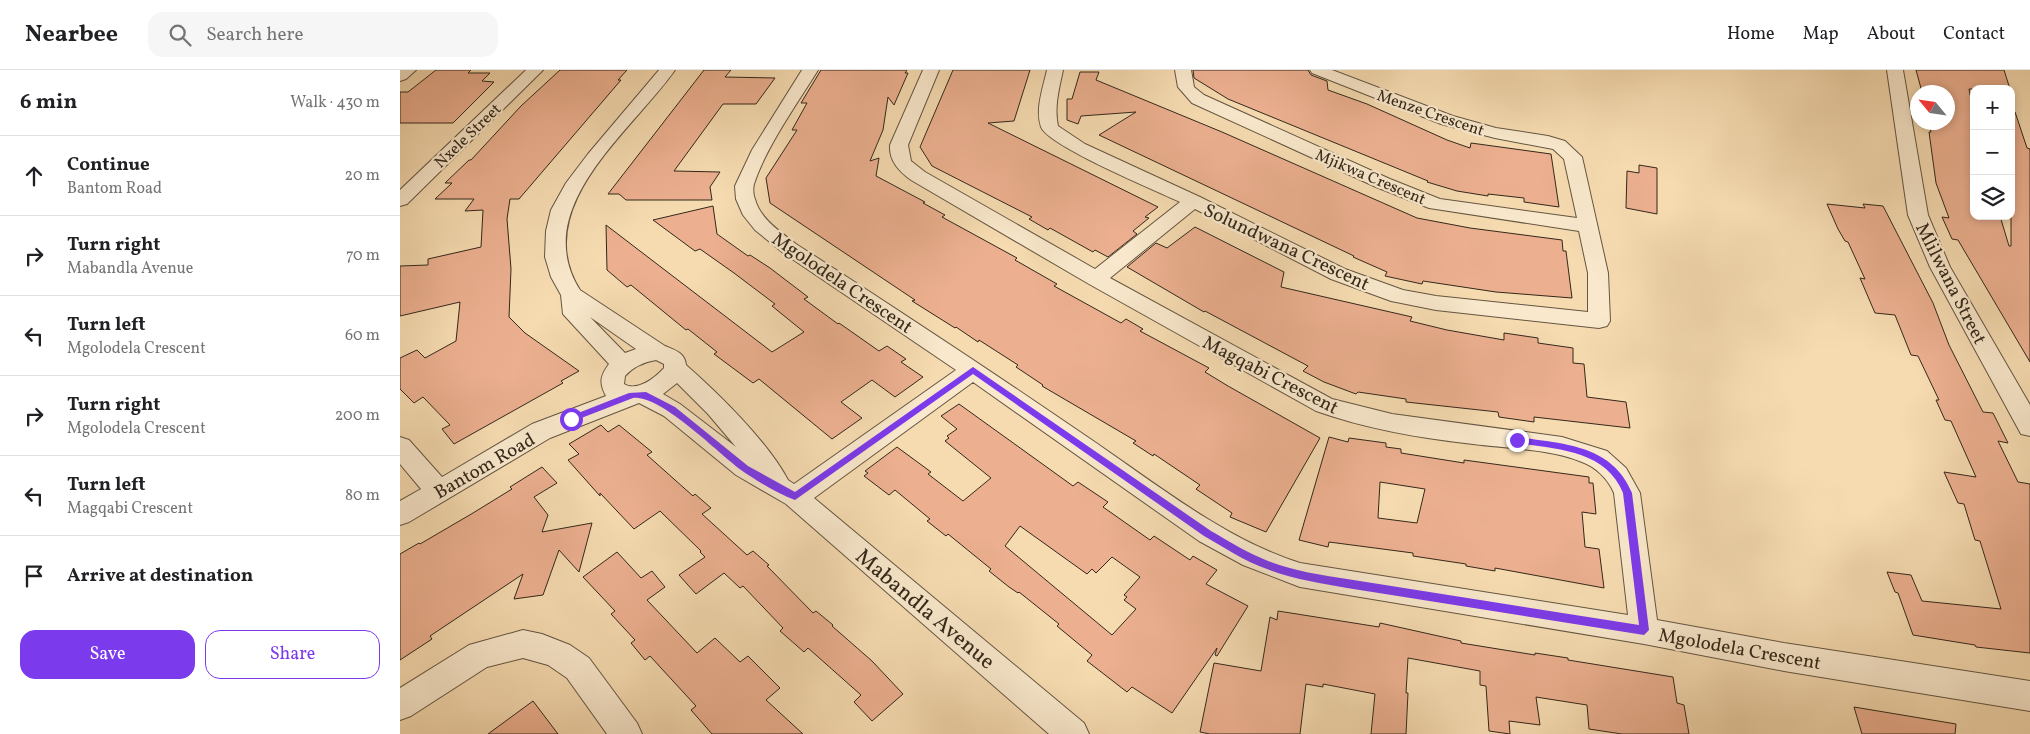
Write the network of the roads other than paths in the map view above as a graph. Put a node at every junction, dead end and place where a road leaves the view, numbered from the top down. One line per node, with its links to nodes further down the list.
1 (408, 70): 10 (street)
2 (535, 70): 11 (street, Nxele Street)
3 (668, 70): 15 (street, Mabandla Avenue)
4 (810, 70): 17 (street, Mgolodela Crescent)
5 (931, 70): 14 (street, Magqabi Crescent)
6 (1055, 70): 12 (street, Solundwana Crescent)
7 (1183, 70): 13 (street, Mjikwa Crescent)
8 (1318, 70): 13 (street, Menze Crescent)
9 (1895, 70): 20 (street, Mlilwana Street)
10 (400, 76)
11 (400, 200)
12 (1193, 201): 13 (street, Solundwana Crescent); 14 (street)
13 (1588, 226)
14 (1096, 279): 26 (street, Magqabi Crescent)
15 (572, 295): 16 (street, Mabandla Avenue); 18 (street, Mabandla Avenue)
16 (666, 360): 18 (street, Bantom Road); 19 (street, Bantom Road); 24 (street, Mabandla Avenue)
17 (973, 370): 24 (street); 26 (street, Mgolodela Crescent)
18 (617, 372): 19 (street, Mabandla Avenue); 21 (street, Bantom Road)
19 (637, 395): 21 (street, Bantom Road); 24 (street, Mabandla Avenue)
20 (2030, 427)
21 (541, 432): 23 (street, Bantom Road)
22 (400, 448): 23 (street)
23 (439, 491): 25 (street, Bantom Road)
24 (786, 491): 30 (street, Mabandla Avenue)
25 (400, 514)
26 (1644, 630): 27 (street, Mgolodela Crescent)
27 (2030, 696)
28 (400, 705): 29 (street)
29 (626, 734)
30 (1073, 734)

